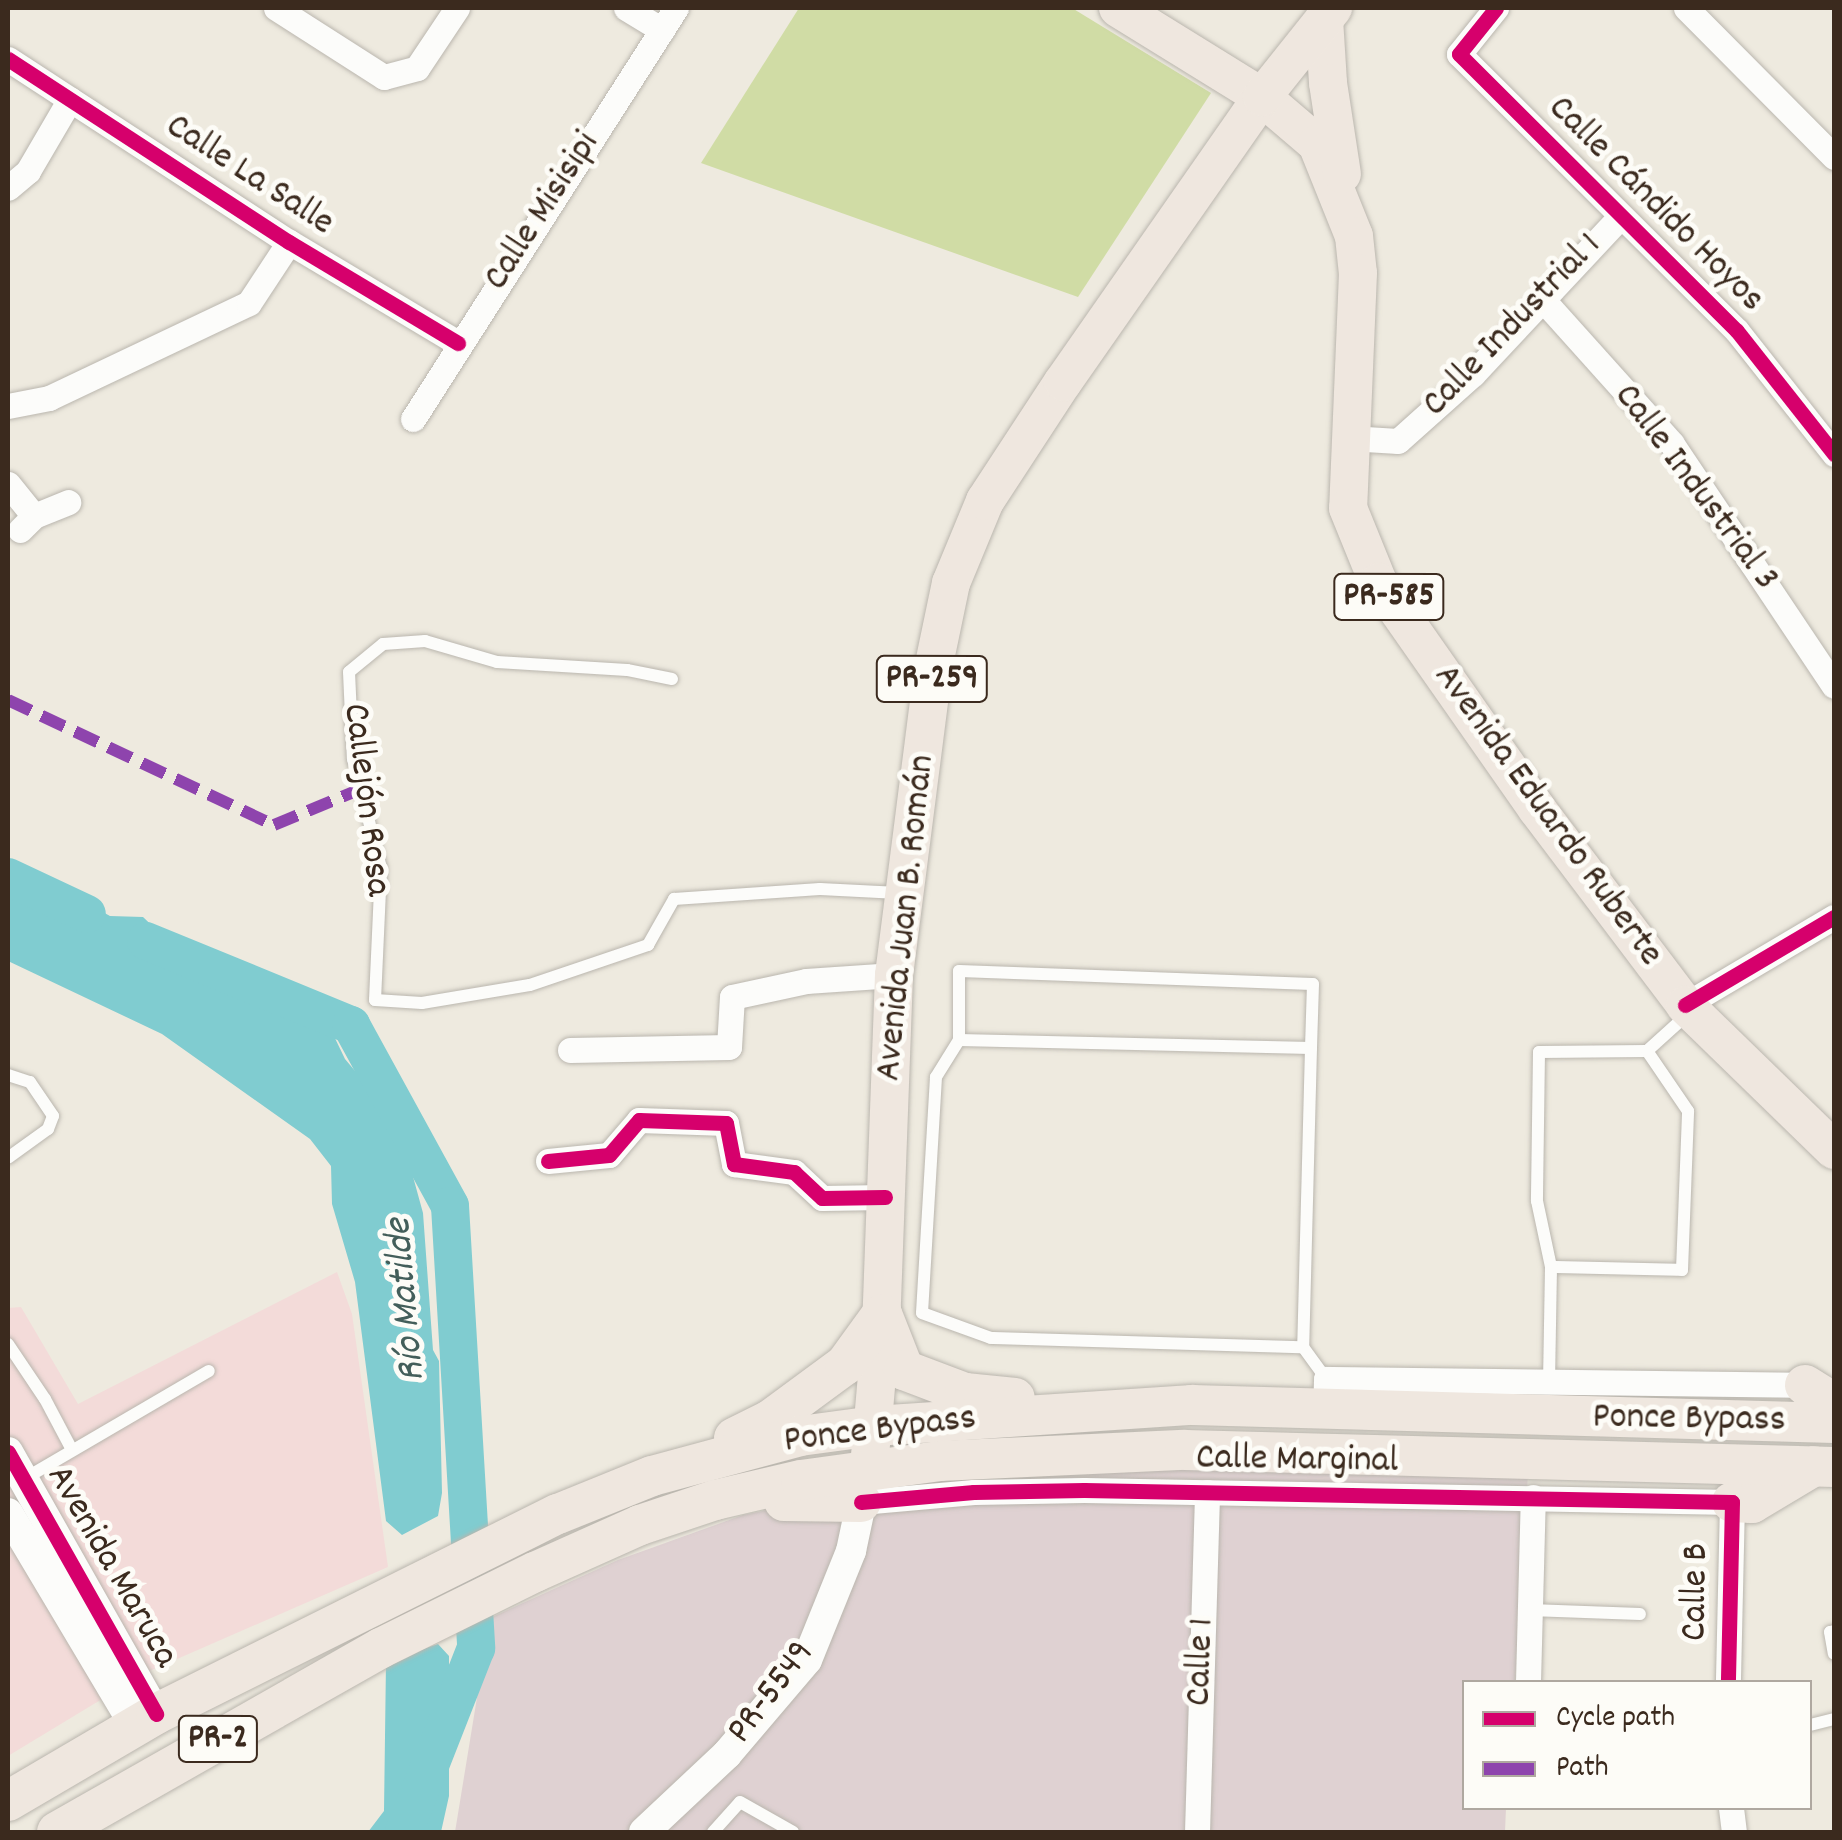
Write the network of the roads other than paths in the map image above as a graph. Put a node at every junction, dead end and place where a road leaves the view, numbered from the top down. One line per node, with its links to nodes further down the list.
1 (276, 8): 2 (street)
2 (456, 8)
3 (626, 8): 9 (street)
4 (676, 8): 9 (street, Calle Misisipi)
5 (1118, 8): 11 (main road, Avenida Eduardo Ruberte / PR-585)
6 (1496, 8): 15 (street, Calle Cándido Hoyos)
7 (1686, 8): 13 (street)
8 (1329, 13): 11 (main road, Avenida Juan B. Román / PR-259); 16 (main road)
9 (662, 30): 19 (street, Calle Misisipi)
10 (8, 59): 12 (street, Calle La Salle)
11 (1262, 97): 16 (main road, Avenida Eduardo Ruberte / PR-585); 28 (main road, Avenida Juan B. Román / PR-259)
12 (70, 99): 14 (street); 17 (street, Calle La Salle)
13 (1834, 157)
14 (8, 188)
15 (1618, 218): 18 (street, Calle Industrial 1); 23 (street, Calle Cándido Hoyos)
16 (1354, 236): 22 (main road, Avenida Eduardo Ruberte / PR-585)
17 (289, 242): 19 (street, Calle La Salle); 20 (street)
18 (1543, 300): 22 (street, Calle Industrial 1); 27 (street, Calle Industrial 3)
19 (458, 343): 21 (street, Calle Misisipi)
20 (8, 406)
21 (413, 419)
22 (1349, 438): 31 (main road, Avenida Eduardo Ruberte / PR-585)
23 (1834, 454)
24 (8, 484): 25 (street)
25 (68, 502)
26 (672, 680): 28 (lane, Callejón Rosa)
27 (1834, 686)
28 (906, 893): 30 (main road, Avenida Juan B. Román / PR-259)
29 (1834, 917): 31 (street)
30 (894, 975): 34 (street); 40 (main road, Avenida Juan B. Román / PR-259)
31 (1688, 1008): 35 (lane); 37 (main road, Avenida Eduardo Ruberte / PR-585)
32 (958, 1040): 33 (lane); 33 (lane); 44 (lane)
33 (1311, 1048): 44 (lane)
34 (570, 1050)
35 (1648, 1051): 41 (lane); 41 (lane)
36 (8, 1075): 38 (lane)
37 (1834, 1150)
38 (8, 1158)
39 (548, 1161): 40 (street)
40 (885, 1197): 42 (main road, Avenida Juan B. Román / PR-259)
41 (1551, 1266): 46 (lane)
42 (882, 1314): 49 (highway); 51 (main road, Avenida Juan B. Román / PR-259); 55 (highway)
43 (8, 1344): 52 (lane)
44 (1303, 1347): 47 (lane)
45 (208, 1370): 52 (lane)
46 (1549, 1382): 47 (street); 48 (street)
47 (1326, 1394): 49 (highway, Ponce Bypass / PR-2); 50 (highway, Ponce Bypass / PR-2)
48 (1820, 1394)
49 (1125, 1409): 51 (highway, Ponce Bypass / PR-2)
50 (1834, 1423)
51 (874, 1426): 55 (highway, Ponce Bypass / PR-2); 57 (main road, Avenida Juan B. Román / PR-259)
52 (72, 1450): 56 (lane)
53 (8, 1452): 56 (street, Avenida Maruca)
54 (1824, 1466): 57 (highway, Ponce Bypass / PR-2); 60 (highway)
55 (677, 1468): 68 (highway, Ponce Bypass / PR-2)
56 (24, 1479): 68 (street, Avenida Maruca)
57 (865, 1485): 58 (street, Calle Marginal); 70 (highway, Ponce Bypass / PR-2); 71 (street, PR-5549)
58 (1207, 1492): 59 (street, Calle Marginal); 74 (street, Calle 1)
59 (1532, 1497): 60 (street, Calle Marginal); 62 (street)
60 (1732, 1502): 67 (street, Calle B)
61 (8, 1513): 68 (street, Avenida Maruca)
62 (1530, 1610): 63 (lane); 66 (street)
63 (1640, 1614)
64 (1834, 1631): 65 (lane)
65 (1834, 1654)
66 (1528, 1680)
67 (1728, 1680)
68 (146, 1720): 69 (highway, Ponce Bypass / PR-2)
69 (8, 1801)
70 (57, 1832)
71 (644, 1832)
72 (713, 1832): 73 (lane)
73 (793, 1832)
74 (1197, 1832)

